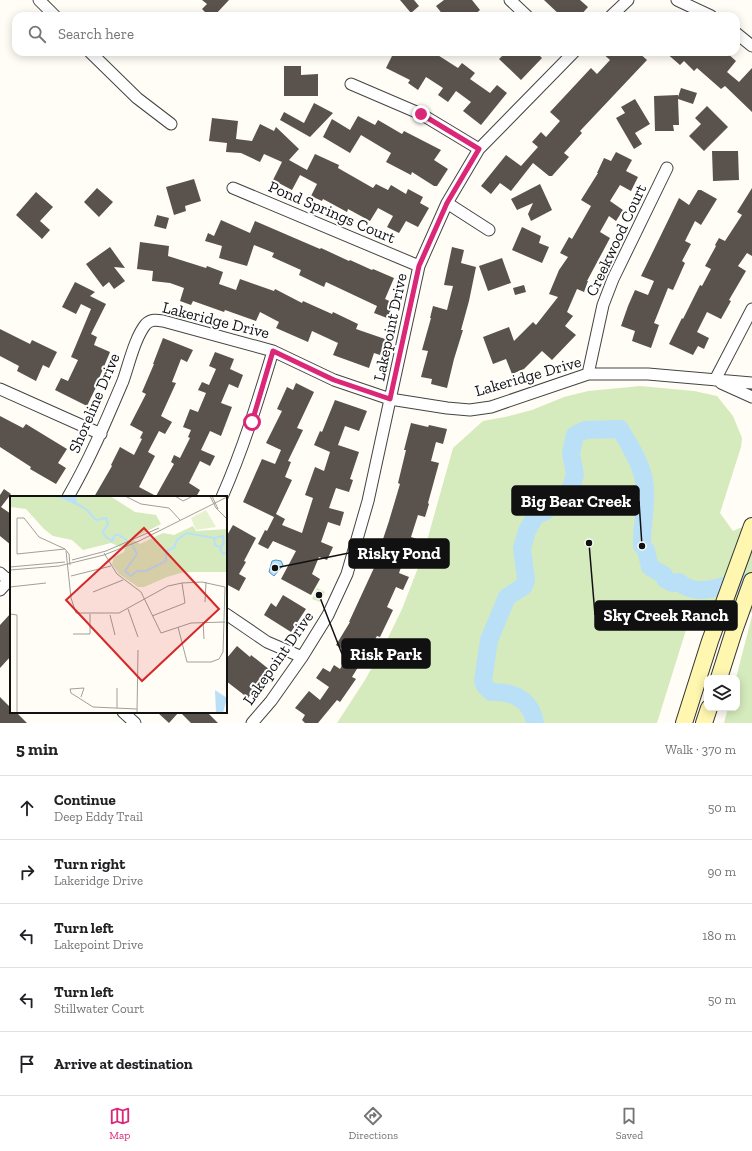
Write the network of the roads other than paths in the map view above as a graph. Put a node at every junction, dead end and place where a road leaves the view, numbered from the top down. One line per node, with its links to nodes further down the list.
1 (39, 0): 5 (street)
2 (510, 0): 6 (street)
3 (628, 0): 7 (street)
4 (677, 0): 8 (street)
5 (51, 12)
6 (523, 12)
7 (615, 12)
8 (702, 12)
9 (740, 36): 10 (street)
10 (752, 46)
11 (94, 56): 14 (street)
12 (567, 56): 15 (street, Lakepoint Drive)
13 (351, 84): 15 (street)
14 (171, 124)
15 (479, 149): 18 (street, Lakepoint Drive)
16 (667, 168): 24 (street, Creekwood Court)
17 (232, 188): 20 (street, Pond Springs Court)
18 (447, 203): 19 (street); 20 (street, Lakepoint Drive)
19 (489, 230)
20 (419, 266): 29 (street, Lakepoint Drive)
21 (752, 308): 25 (street)
22 (149, 322): 23 (street, Lakeridge Drive); 30 (street, Shoreline Drive)
23 (273, 351): 29 (street, Lakeridge Drive); 32 (street)
24 (588, 374): 25 (street, Lakeridge Drive); 29 (street, Lakeridge Drive)
25 (715, 380): 26 (street, Lakeridge Drive); 28 (street, Lakeridge Drive)
26 (752, 383)
27 (0, 389): 30 (street)
28 (752, 397)
29 (390, 399): 39 (street, Lakepoint Drive)
30 (101, 434): 31 (street, Shoreline Drive)
31 (69, 496)
32 (222, 496)
33 (752, 526): 45 (main road)
34 (0, 573): 35 (street)
35 (10, 579): 37 (street)
36 (752, 581): 40 (main road)
37 (0, 590)
38 (227, 615): 39 (street)
39 (302, 657): 44 (street, Lakepoint Drive)
40 (720, 675)
41 (708, 711): 46 (main road)
42 (125, 713): 43 (street)
43 (135, 723)
44 (252, 723)
45 (684, 723)
46 (704, 723)

